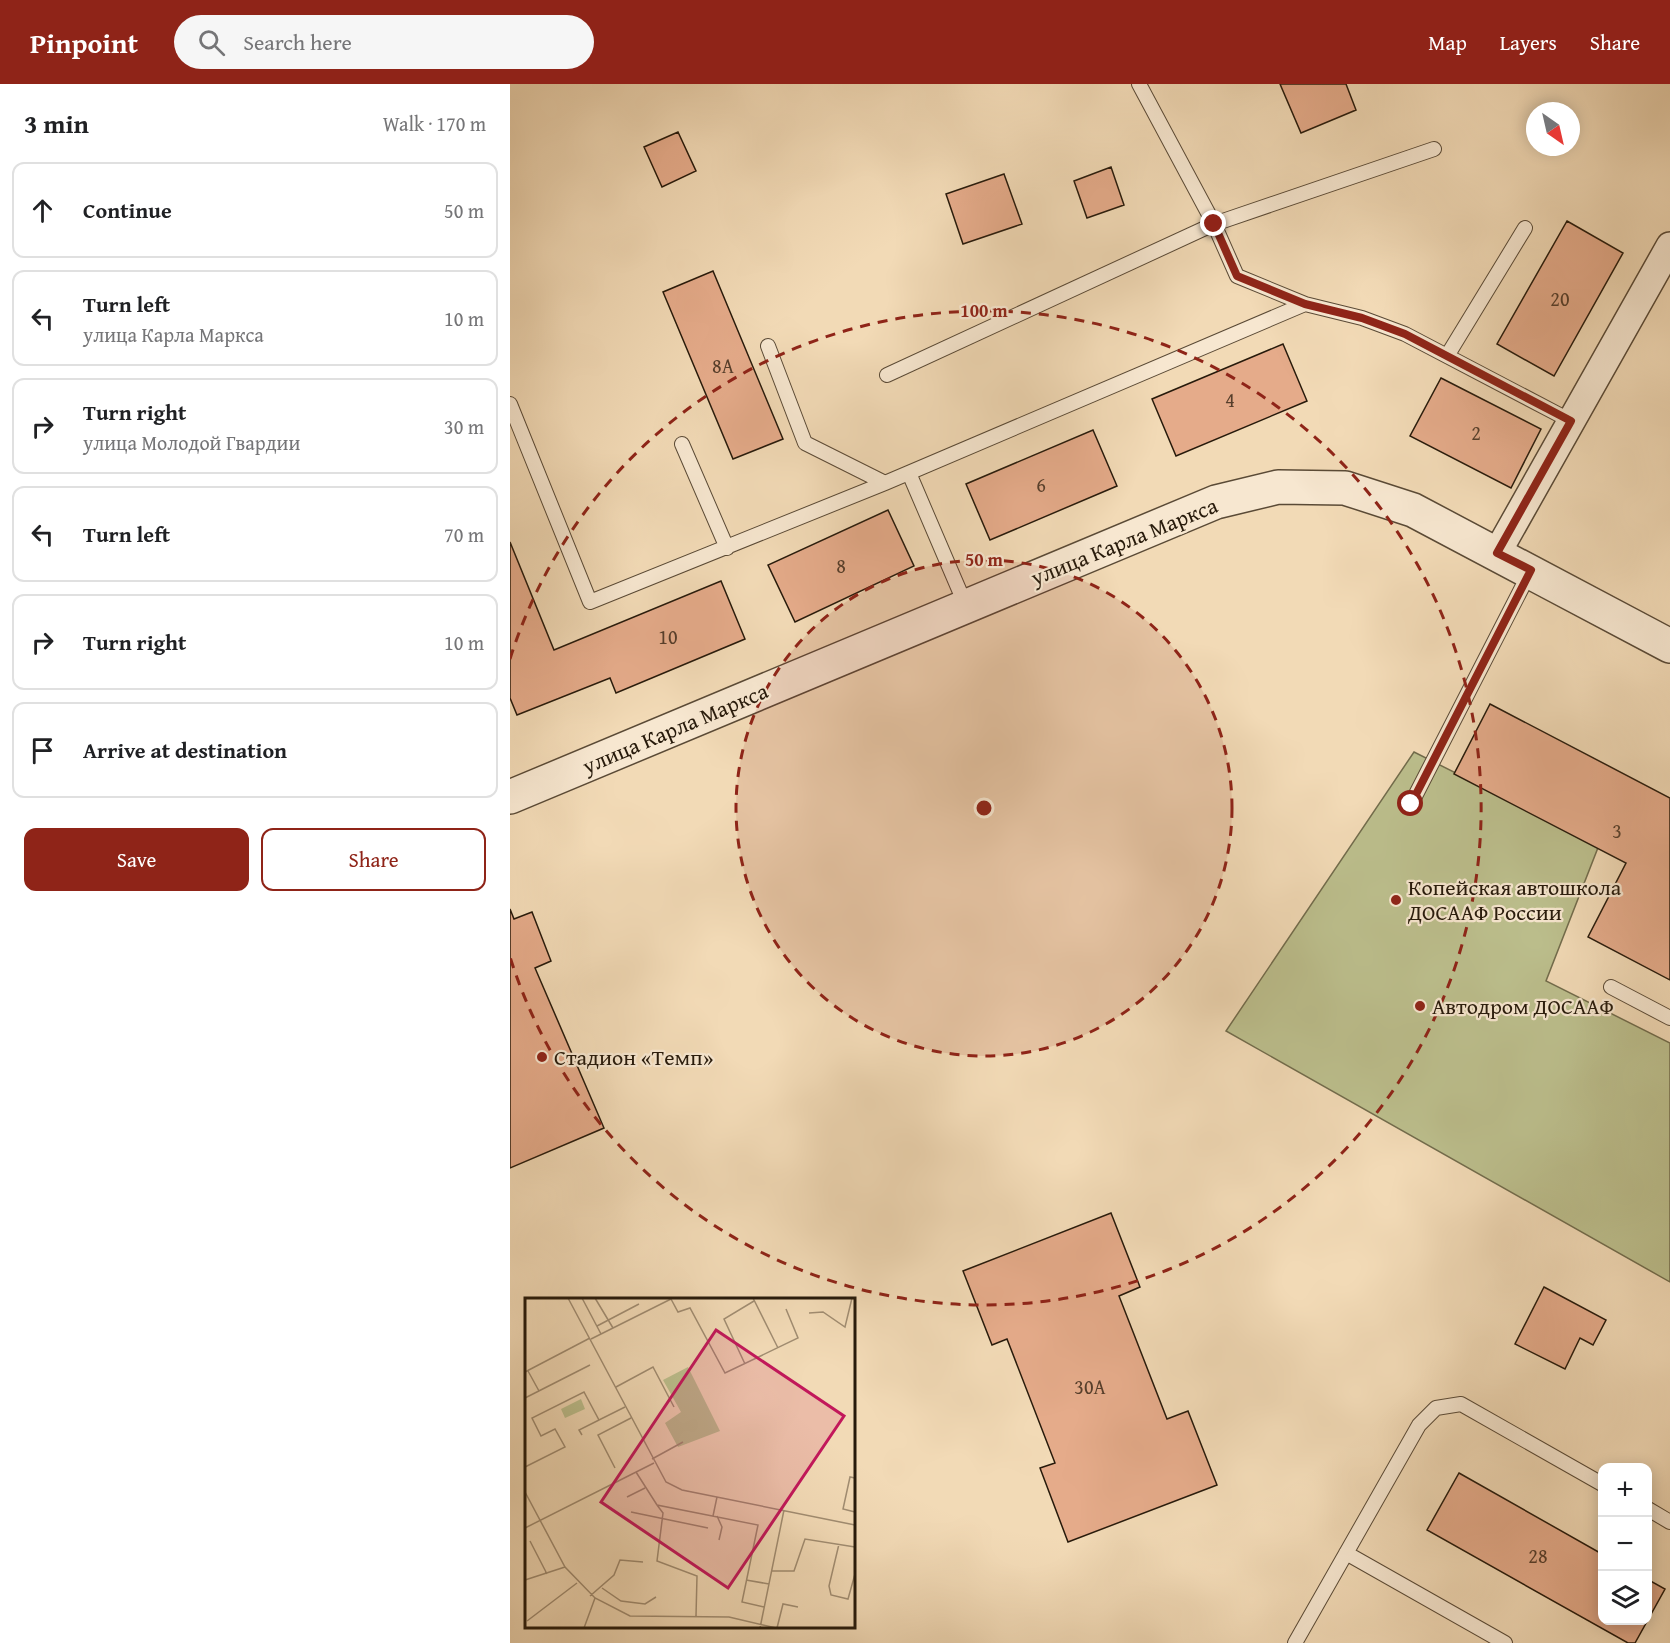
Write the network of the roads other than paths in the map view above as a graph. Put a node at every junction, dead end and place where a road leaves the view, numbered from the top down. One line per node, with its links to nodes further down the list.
1 (1139, 84): 3 (lane)
2 (1434, 149): 3 (lane)
3 (1214, 224): 6 (lane); 9 (lane)
4 (1525, 228): 8 (lane)
5 (1670, 246): 11 (street)
6 (1305, 304): 8 (lane); 13 (lane)
7 (768, 346): 14 (lane)
8 (1447, 356): 11 (lane)
9 (887, 375)
10 (510, 404): 15 (lane)
11 (1571, 421): 16 (street)
12 (682, 444): 15 (lane)
13 (909, 473): 14 (lane); 18 (lane)
14 (885, 483): 15 (lane)
15 (727, 548)
16 (1497, 553): 17 (street, улица Карла Маркса); 18 (street, улица Карла Маркса)
17 (1531, 570): 19 (street, улица Карла Маркса); 21 (lane)
18 (966, 606): 20 (street, улица Карла Маркса)
19 (1670, 646)
20 (510, 797)
21 (1411, 804)
22 (1611, 987): 23 (lane)
23 (1670, 1018)
24 (1598, 1482): 27 (lane)
25 (1652, 1512): 26 (lane)
26 (1670, 1522)
27 (1346, 1553): 28 (lane); 29 (lane)
28 (1295, 1643)
29 (1505, 1643)

